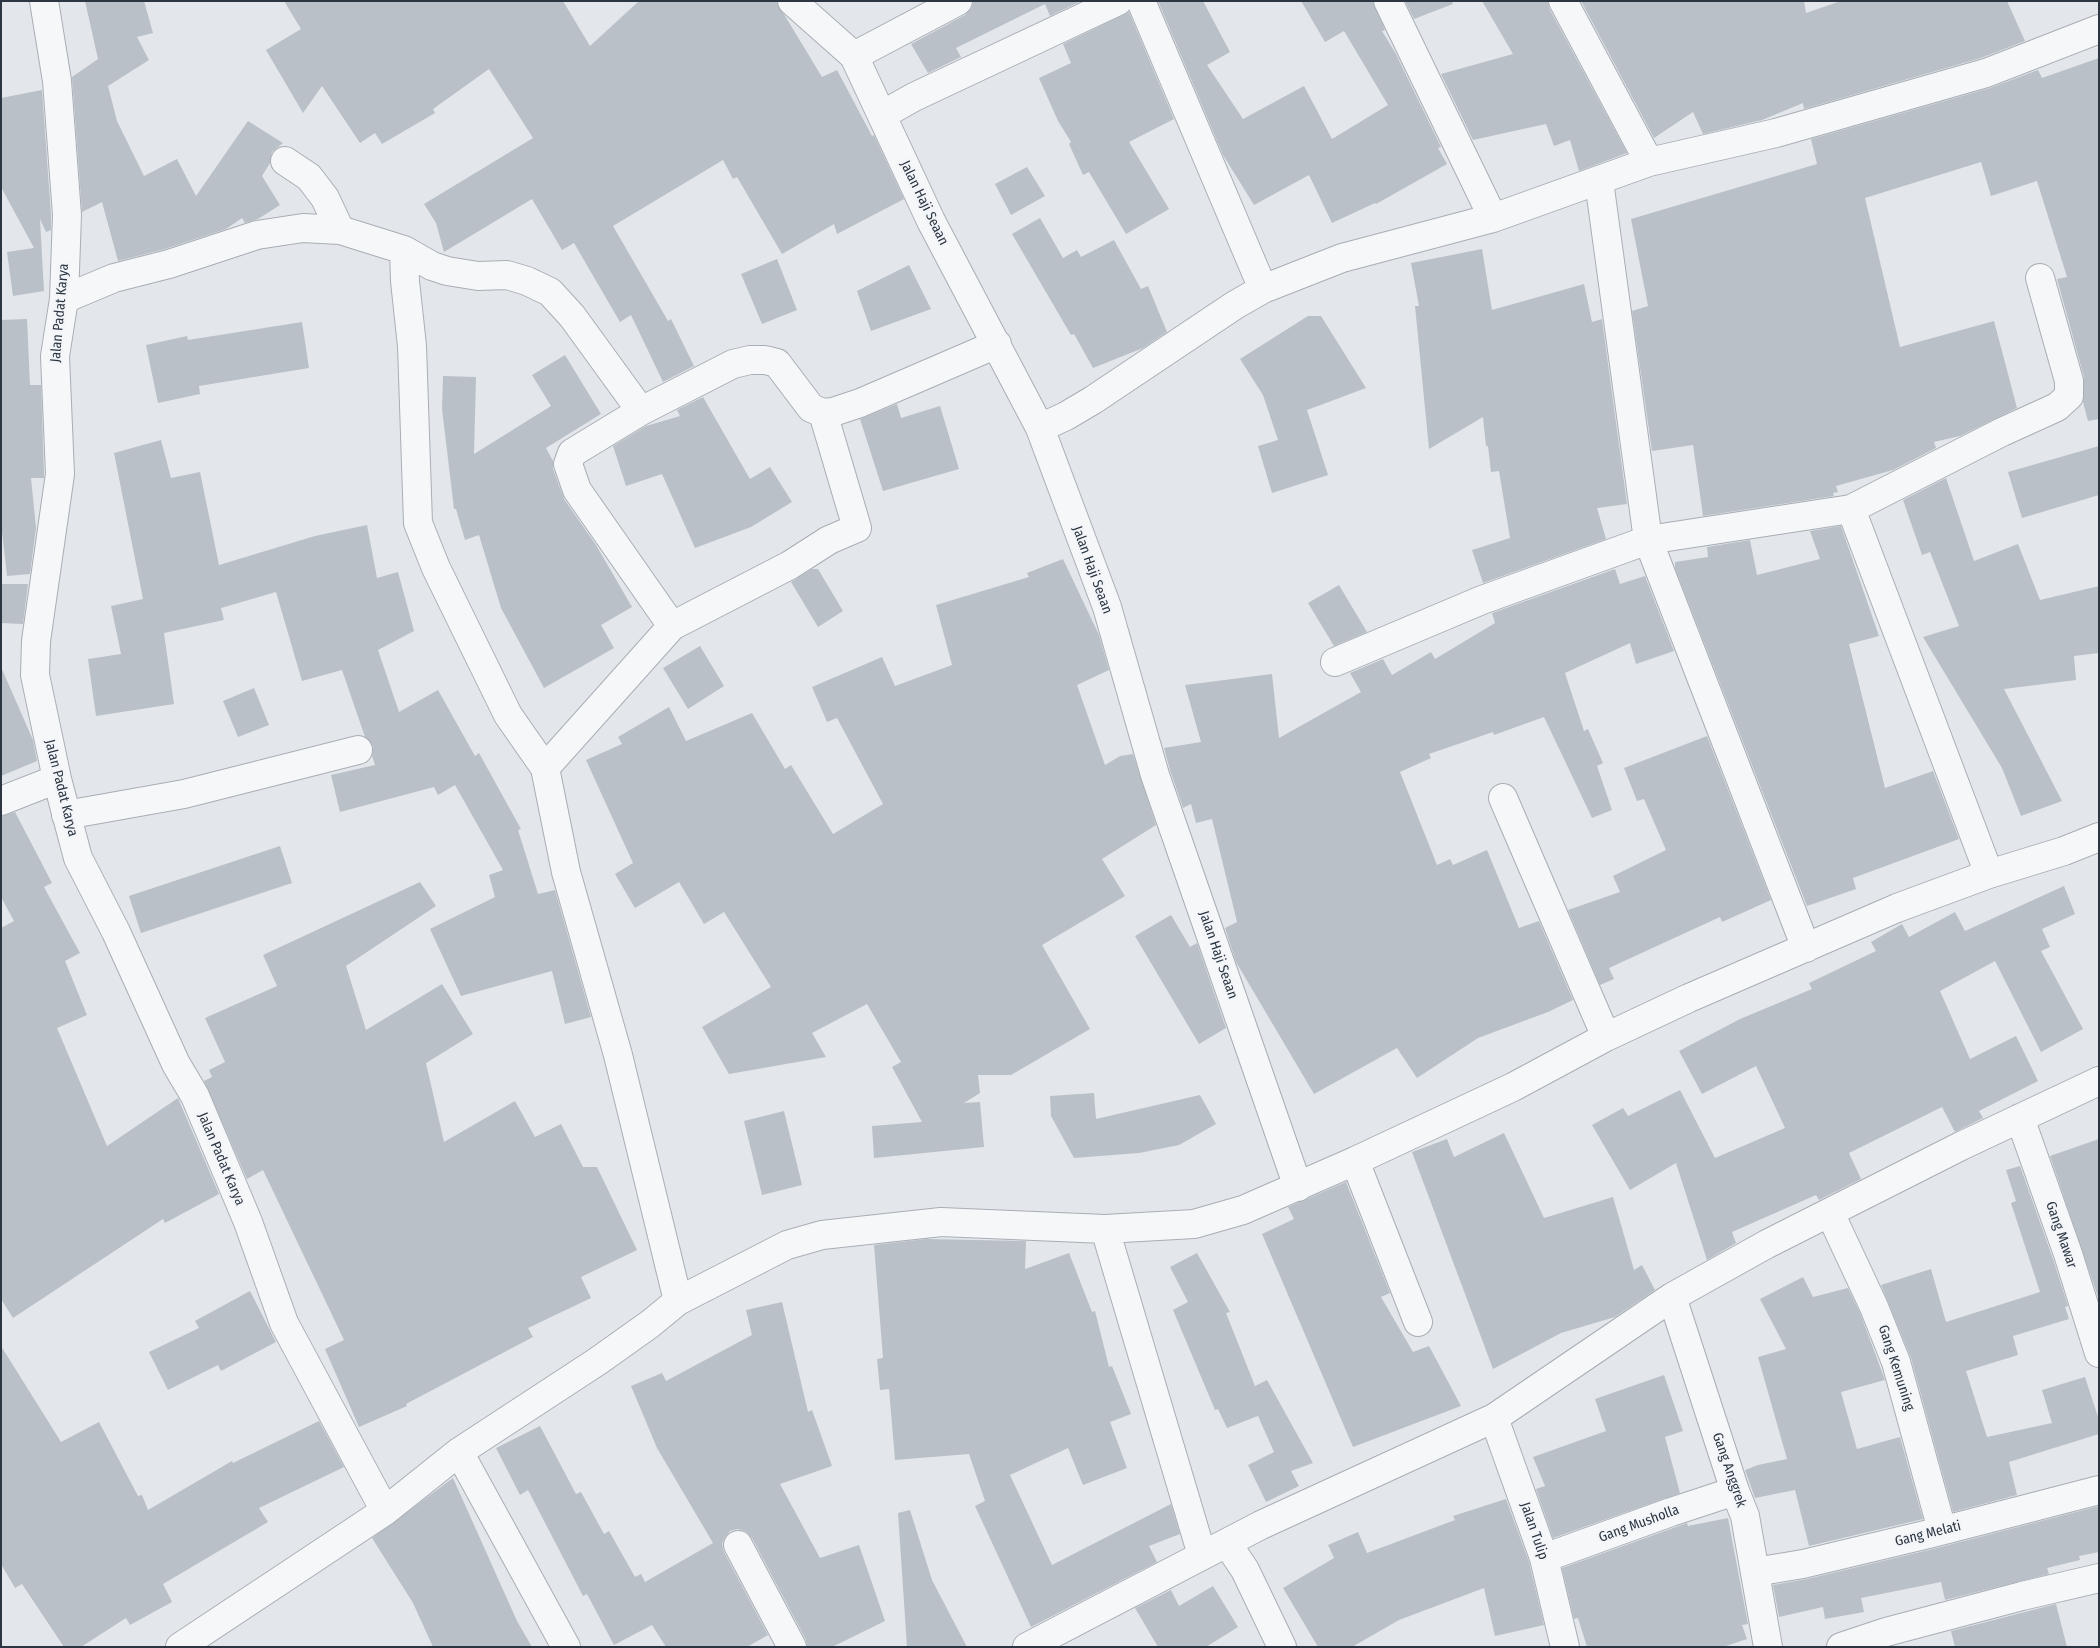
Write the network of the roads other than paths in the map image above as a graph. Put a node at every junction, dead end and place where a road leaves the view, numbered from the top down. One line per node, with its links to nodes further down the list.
1 (44, 1): 19 (street, Jalan Padat Karya)
2 (792, 1): 9 (street, Jalan Haji Seaan)
3 (958, 1): 9 (street)
4 (1118, 1): 10 (street)
5 (1141, 1): 18 (street)
6 (1388, 1): 14 (street)
7 (1563, 1): 12 (street)
8 (2099, 29): 12 (street)
9 (854, 56): 10 (street, Jalan Haji Seaan)
10 (882, 115): 20 (street, Jalan Haji Seaan)
11 (285, 161): 15 (street)
12 (1649, 162): 13 (street)
13 (1599, 181): 14 (street); 25 (street)
14 (1493, 218): 18 (street)
15 (340, 230): 16 (street); 19 (street)
16 (404, 250): 21 (street); 29 (street)
17 (2040, 278): 24 (street)
18 (1263, 289): 23 (street)
19 (64, 298): 30 (street, Jalan Padat Karya)
20 (997, 344): 22 (street); 23 (street, Jalan Haji Seaan)
21 (641, 411): 22 (street); 26 (street)
22 (822, 413): 26 (street)
23 (1040, 428): 41 (street, Jalan Haji Seaan)
24 (1850, 508): 25 (street); 35 (street)
25 (1648, 540): 27 (street); 36 (street)
26 (672, 626): 29 (street)
27 (1334, 662)
28 (358, 750): 33 (street)
29 (545, 768): 45 (street)
30 (57, 779): 32 (street); 33 (street, Jalan Padat Karya)
31 (1503, 798): 37 (street)
32 (1, 801)
33 (66, 815): 52 (street, Jalan Padat Karya)
34 (2099, 837): 35 (street)
35 (1989, 874): 36 (street)
36 (1806, 948): 37 (street)
37 (1606, 1037): 40 (street)
38 (2099, 1081): 39 (street)
39 (2020, 1118): 42 (street); 47 (street, Gang Mawar)
40 (1355, 1161): 41 (street); 46 (street)
41 (1298, 1187): 43 (street)
42 (1830, 1213): 44 (street); 53 (street, Gang Kemuning)
43 (1105, 1229): 45 (street); 56 (street)
44 (1672, 1297): 48 (street); 51 (street, Gang Anggrek)
45 (678, 1302): 49 (street)
46 (1418, 1322)
47 (2099, 1353)
48 (1494, 1418): 54 (street); 57 (street, Jalan Tulip)
49 (459, 1452): 52 (street); 61 (street)
50 (2099, 1490): 53 (street, Gang Melati)
51 (1735, 1492): 57 (street, Gang Musholla); 58 (street, Gang Anggrek)
52 (385, 1511): 60 (street)
53 (1942, 1530): 58 (street, Gang Melati)
54 (1227, 1543): 56 (street); 64 (street)
55 (738, 1545): 62 (street)
56 (1202, 1555): 63 (street)
57 (1544, 1558): 65 (street, Jalan Tulip)
58 (1755, 1572): 66 (street, Gang Anggrek)
59 (2099, 1578): 67 (street)
60 (180, 1647)
61 (566, 1647)
62 (792, 1647)
63 (1026, 1647)
64 (1282, 1647)
65 (1565, 1647)
66 (1768, 1647)
67 (1841, 1647)

